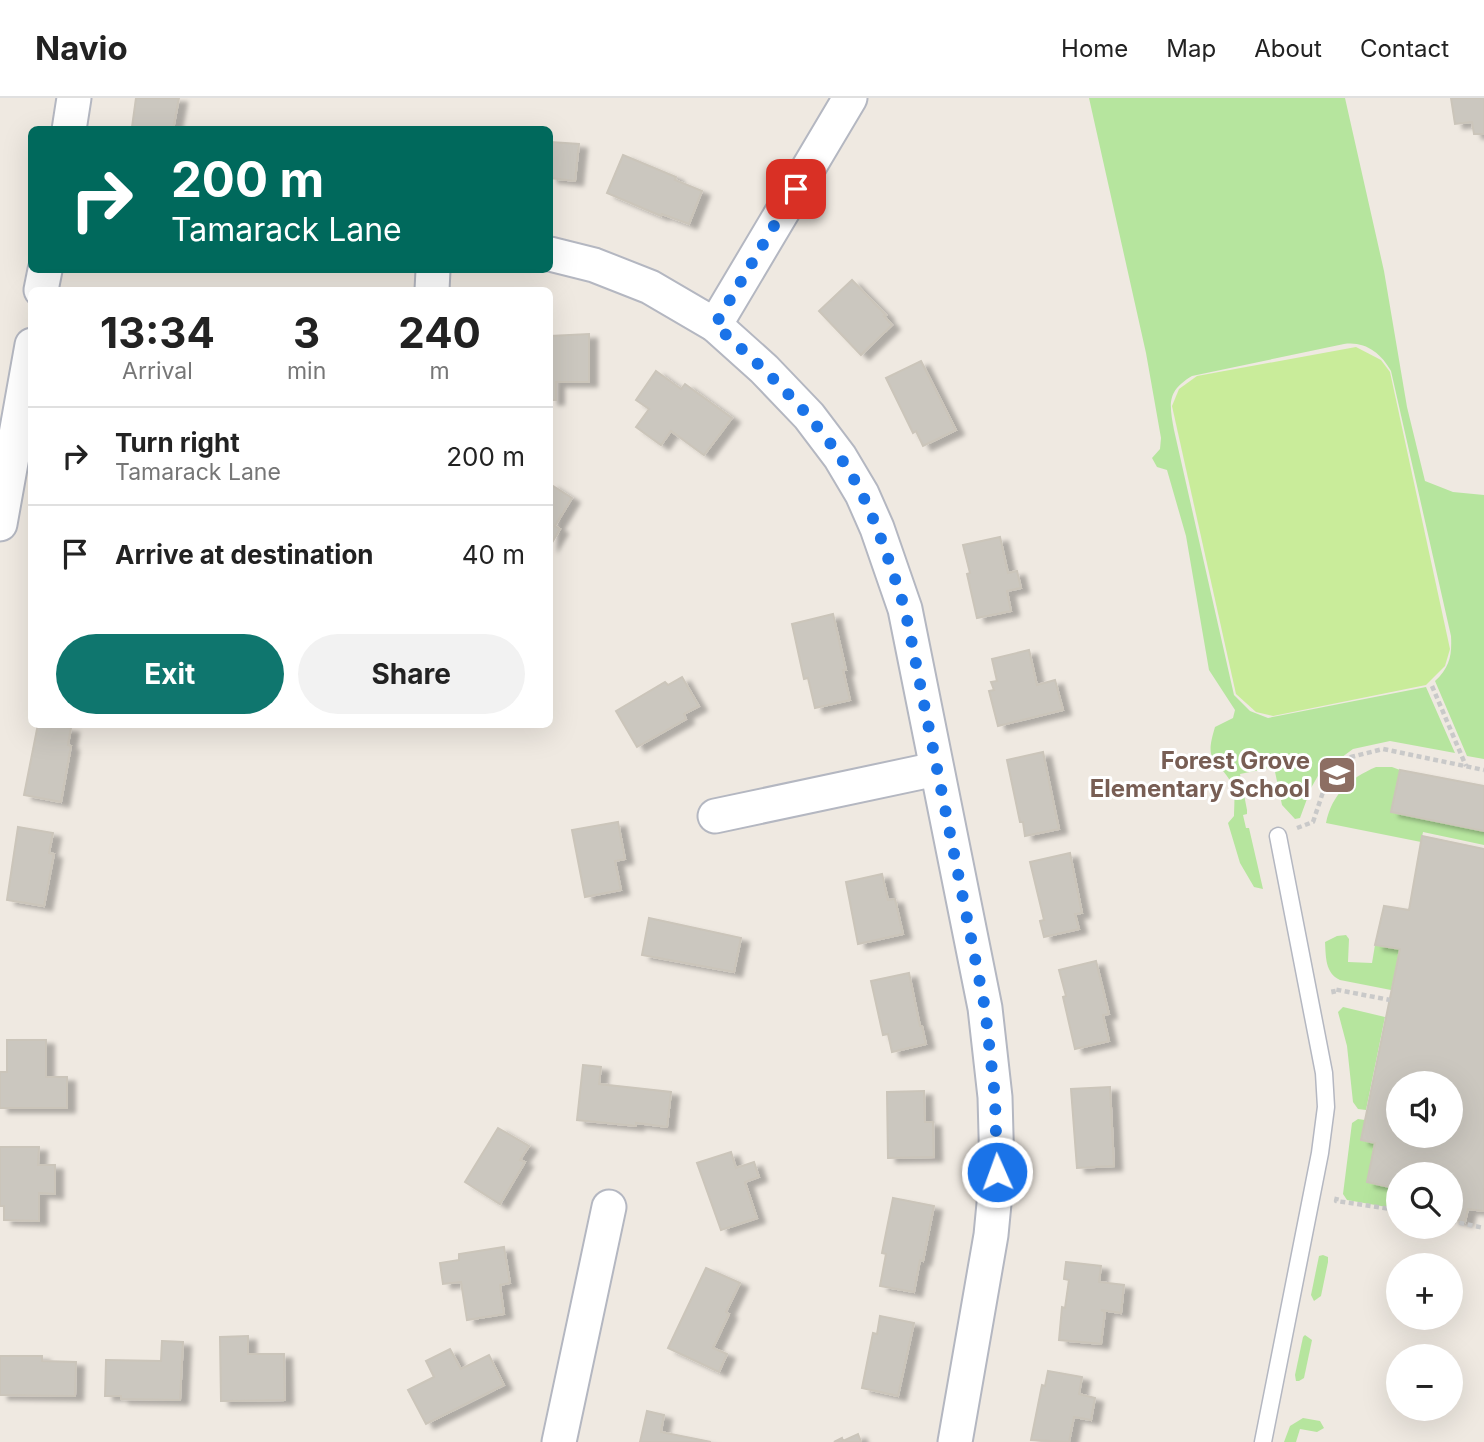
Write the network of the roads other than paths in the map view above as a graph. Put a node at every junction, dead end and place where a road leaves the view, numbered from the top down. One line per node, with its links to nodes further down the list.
1 (74, 98): 3 (street)
2 (849, 98): 5 (street)
3 (70, 126)
4 (553, 255): 5 (street)
5 (715, 325): 8 (street)
6 (28, 367): 7 (street)
7 (0, 524)
8 (936, 769): 9 (street); 13 (street)
9 (715, 816)
10 (1278, 836): 14 (lane)
11 (609, 1207): 12 (street)
12 (559, 1442)
13 (955, 1442)
14 (1263, 1442)

